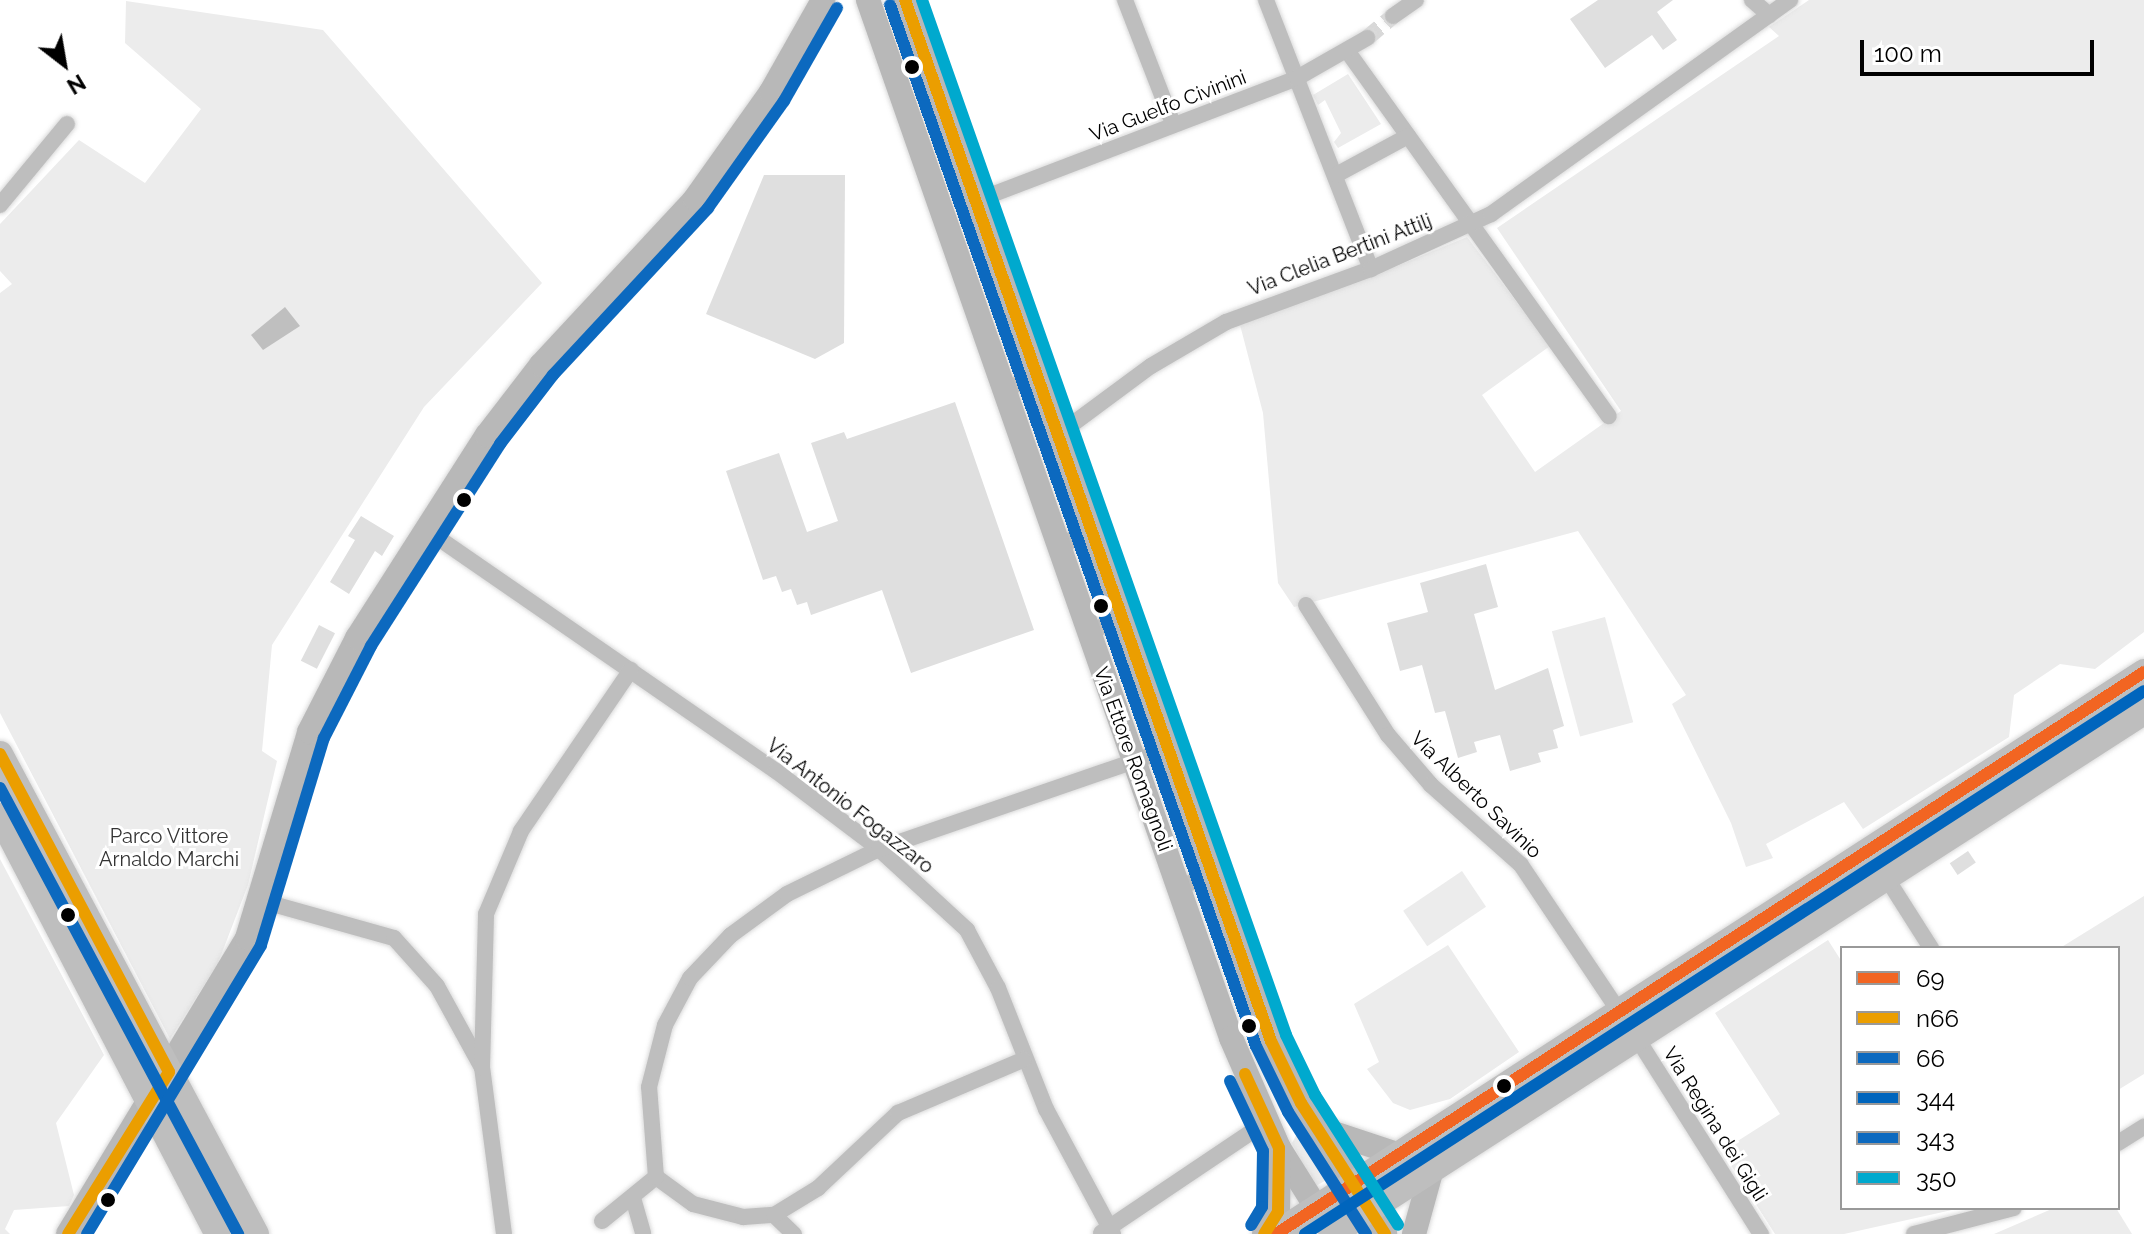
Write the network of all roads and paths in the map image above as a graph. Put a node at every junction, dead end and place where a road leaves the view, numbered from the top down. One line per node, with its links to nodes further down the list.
1 (823, 0): 27 (street)
2 (868, 0): 23 (street, Via Ettore Romagnoli)
3 (905, 0): 18 (street, Via Ettore Romagnoli)
4 (1125, 0): 15 (street)
5 (1266, 0): 13 (street)
6 (1416, 0): 10 (street)
7 (1752, 0): 9 (street)
8 (1790, 0): 9 (street, Via Clelia Bertini Attilj)
9 (1769, 15): 20 (street, Via Clelia Bertini Attilj)
10 (1393, 16)
11 (1367, 38): 12 (street, Via Guelfo Civinini)
12 (1348, 52): 13 (street, Via Guelfo Civinini); 16 (street)
13 (1297, 78): 15 (street, Via Guelfo Civinini); 17 (street)
14 (67, 124): 19 (street)
15 (1173, 124): 18 (street, Via Guelfo Civinini)
16 (1408, 136): 17 (street); 20 (street)
17 (1336, 175): 21 (street)
18 (978, 200): 22 (street, Via Ettore Romagnoli)
19 (0, 205)
20 (1469, 226): 21 (street, Via Clelia Bertini Attilj); 24 (street)
21 (1371, 269): 25 (street, Via Clelia Bertini Attilj)
22 (1039, 377): 23 (street); 25 (street, Via Ettore Romagnoli)
23 (1004, 389): 28 (street, Via Ettore Romagnoli)
24 (1609, 416)
25 (1059, 434): 26 (street, Via Ettore Romagnoli)
26 (1092, 523): 28 (street); 30 (street, Via Ettore Romagnoli)
27 (425, 529): 32 (street, Via Antonio Fogazzaro); 43 (street)
28 (1059, 550): 31 (street, Via Ettore Romagnoli)
29 (1306, 605): 45 (street, Via Alberto Savinio)
30 (1124, 618): 31 (street); 35 (street, Via Ettore Romagnoli)
31 (1088, 632): 37 (street, Via Ettore Romagnoli)
32 (631, 670): 39 (street, Via Antonio Fogazzaro); 48 (street)
33 (2139, 676): 34 (street); 45 (main road)
34 (2133, 719): 40 (main road)
35 (1167, 750): 37 (street); 41 (street, Via Ettore Romagnoli)
36 (0, 754): 49 (main road)
37 (1134, 762): 39 (street); 42 (street, Via Ettore Romagnoli)
38 (0, 816): 50 (main road)
39 (879, 849): 47 (street, Via Antonio Fogazzaro); 59 (street)
40 (1884, 874): 44 (street); 46 (main road)
41 (1211, 876): 42 (street); 51 (street, Via Ettore Romagnoli)
42 (1178, 887): 52 (street, Via Ettore Romagnoli)
43 (262, 901): 48 (street); 49 (street)
44 (1930, 946)
45 (1620, 1013): 57 (main road)
46 (1635, 1035): 58 (main road); 79 (street, Via Regina dei Gigli)
47 (1023, 1060): 66 (street); 68 (street, Via Antonio Fogazzaro)
48 (482, 1068): 72 (street)
49 (169, 1072): 50 (street); 60 (main road)
50 (150, 1103): 62 (main road); 69 (street)
51 (1301, 1103): 52 (street); 53 (street, Via Ettore Romagnoli)
52 (1266, 1122): 56 (street, Via Ettore Romagnoli); 68 (street)
53 (1315, 1127): 57 (street); 61 (street, Via Ettore Romagnoli)
54 (2144, 1127): 55 (street)
55 (2120, 1142)
56 (1279, 1148): 64 (street, Via Ettore Romagnoli); 75 (street)
57 (1403, 1156): 61 (main road)
58 (1433, 1165): 61 (main road); 78 (street)
59 (656, 1177): 63 (street); 66 (street)
60 (230, 1185): 62 (street); 71 (main road)
61 (1360, 1197): 64 (main road); 76 (main road); 77 (street, Via Ettore Romagnoli)
62 (200, 1198): 70 (main road)
63 (633, 1198): 67 (street); 73 (street)
64 (1317, 1208): 75 (main road); 76 (street, Via Ettore Romagnoli)
65 (2006, 1210): 80 (street)
66 (774, 1215): 74 (street)
67 (602, 1221)
68 (1107, 1232)
69 (68, 1234)
70 (218, 1234)
71 (256, 1234)
72 (504, 1234)
73 (643, 1234)
74 (794, 1234)
75 (1274, 1234)
76 (1333, 1234)
77 (1385, 1234)
78 (1414, 1234)
79 (1761, 1234)
80 (1914, 1234)

